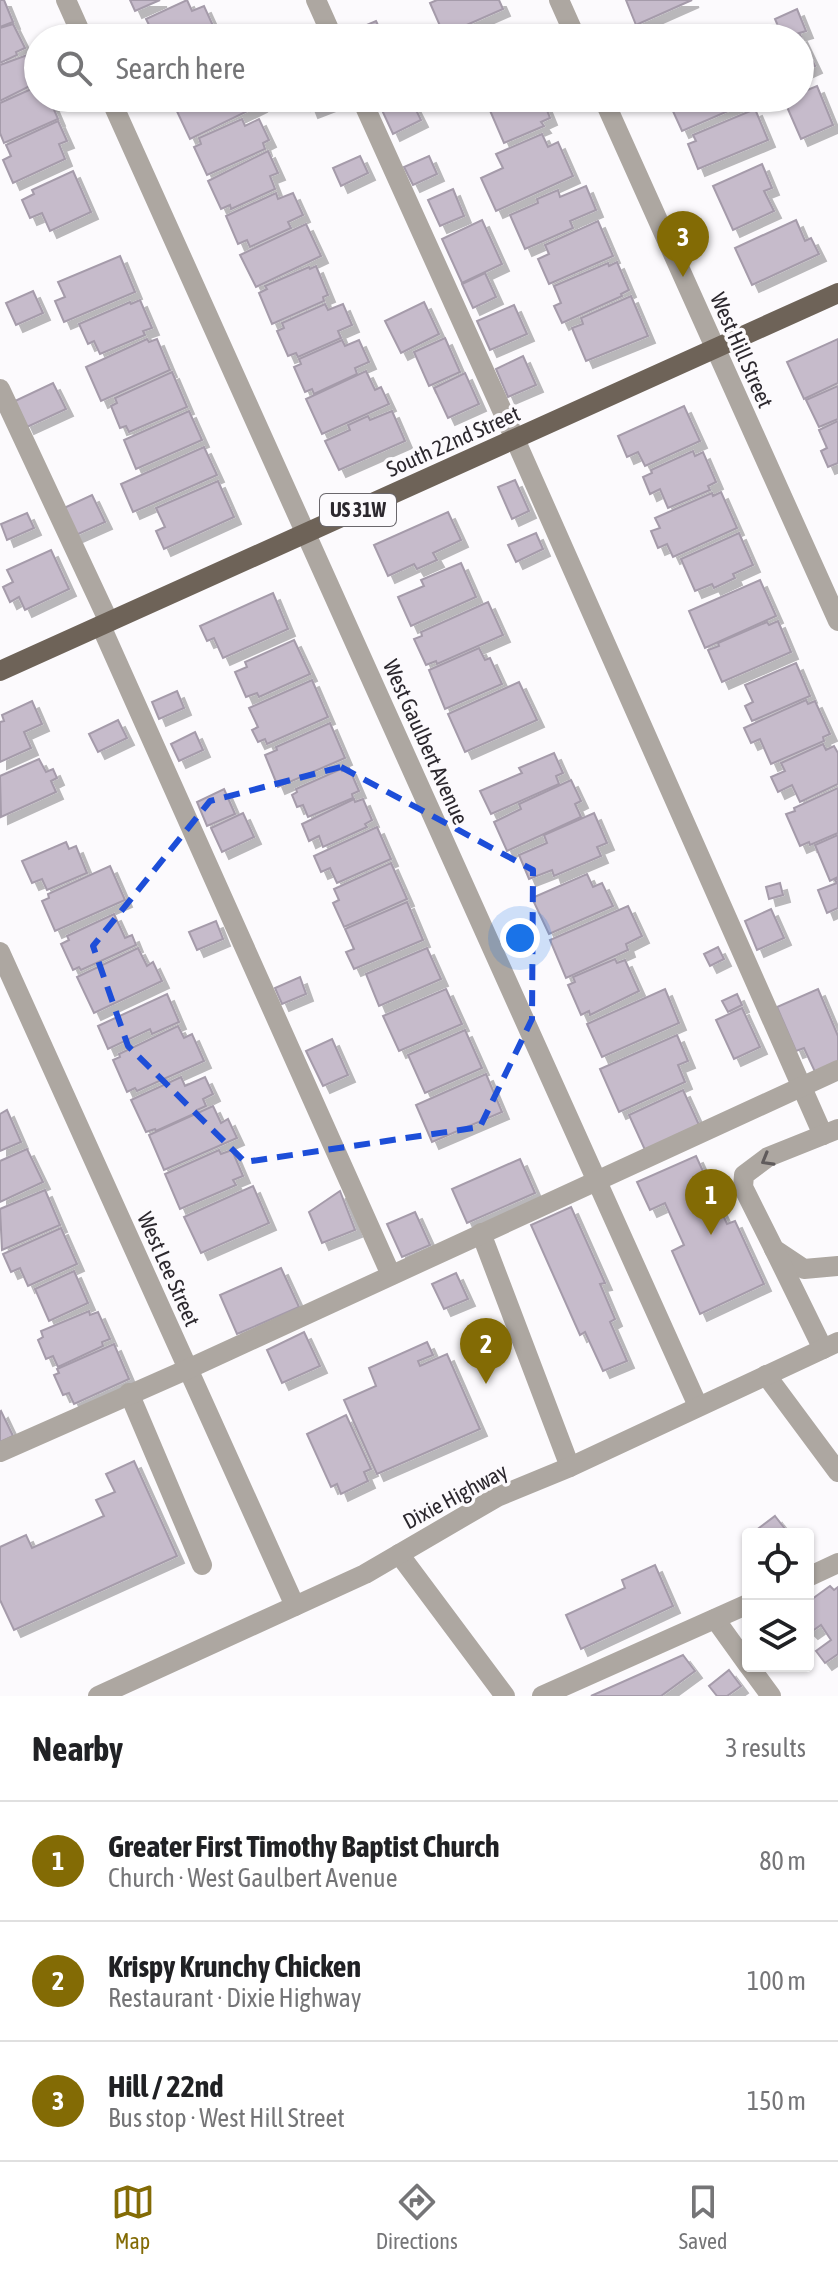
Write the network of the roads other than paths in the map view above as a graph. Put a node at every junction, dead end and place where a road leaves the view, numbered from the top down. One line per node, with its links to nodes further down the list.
1 (66, 0): 4 (street)
2 (316, 0): 5 (street)
3 (559, 0): 6 (street)
4 (77, 24)
5 (327, 24)
6 (570, 24)
7 (116, 112): 14 (street, West Gaulbert Avenue)
8 (367, 112): 13 (street)
9 (609, 112): 11 (street, West Hill Street)
10 (838, 293): 11 (main road, South 22nd Street / US 31W)
11 (715, 348): 13 (main road, South 22nd Street / US 31W); 15 (street, West Hill Street)
12 (0, 389): 16 (street)
13 (515, 439): 14 (main road, South 22nd Street / US 31W); 20 (street)
14 (307, 533): 16 (main road, South 22nd Street / US 31W); 22 (street, West Gaulbert Avenue)
15 (838, 621)
16 (105, 624): 17 (main road, South 22nd Street / US 31W); 26 (street)
17 (0, 671)
18 (0, 952): 28 (street, West Lee Street)
19 (838, 1070): 20 (street)
20 (802, 1086): 21 (street); 22 (street)
21 (831, 1132): 24 (street, one-way to 24)
22 (597, 1180): 23 (street); 31 (street, West Gaulbert Avenue)
23 (481, 1233): 26 (street); 33 (street)
24 (774, 1249): 25 (street); 27 (street)
25 (838, 1266)
26 (391, 1275): 28 (street)
27 (830, 1346): 29 (street, Dixie Highway)
28 (188, 1369): 30 (street); 39 (street, West Lee Street)
29 (766, 1375): 31 (street, Dixie Highway); 34 (street)
30 (129, 1393): 32 (street); 37 (street)
31 (698, 1406): 33 (street, Dixie Highway)
32 (0, 1452)
33 (570, 1467): 35 (street, Dixie Highway)
34 (838, 1472)
35 (399, 1554): 39 (street, Dixie Highway); 45 (street)
36 (838, 1563): 38 (street)
37 (202, 1565)
38 (814, 1574)
39 (295, 1606): 44 (street, Dixie Highway)
40 (742, 1607): 41 (street)
41 (715, 1619): 42 (street); 46 (street)
42 (742, 1657)
43 (753, 1672): 47 (street)
44 (98, 1696)
45 (505, 1696)
46 (542, 1696)
47 (771, 1696)

